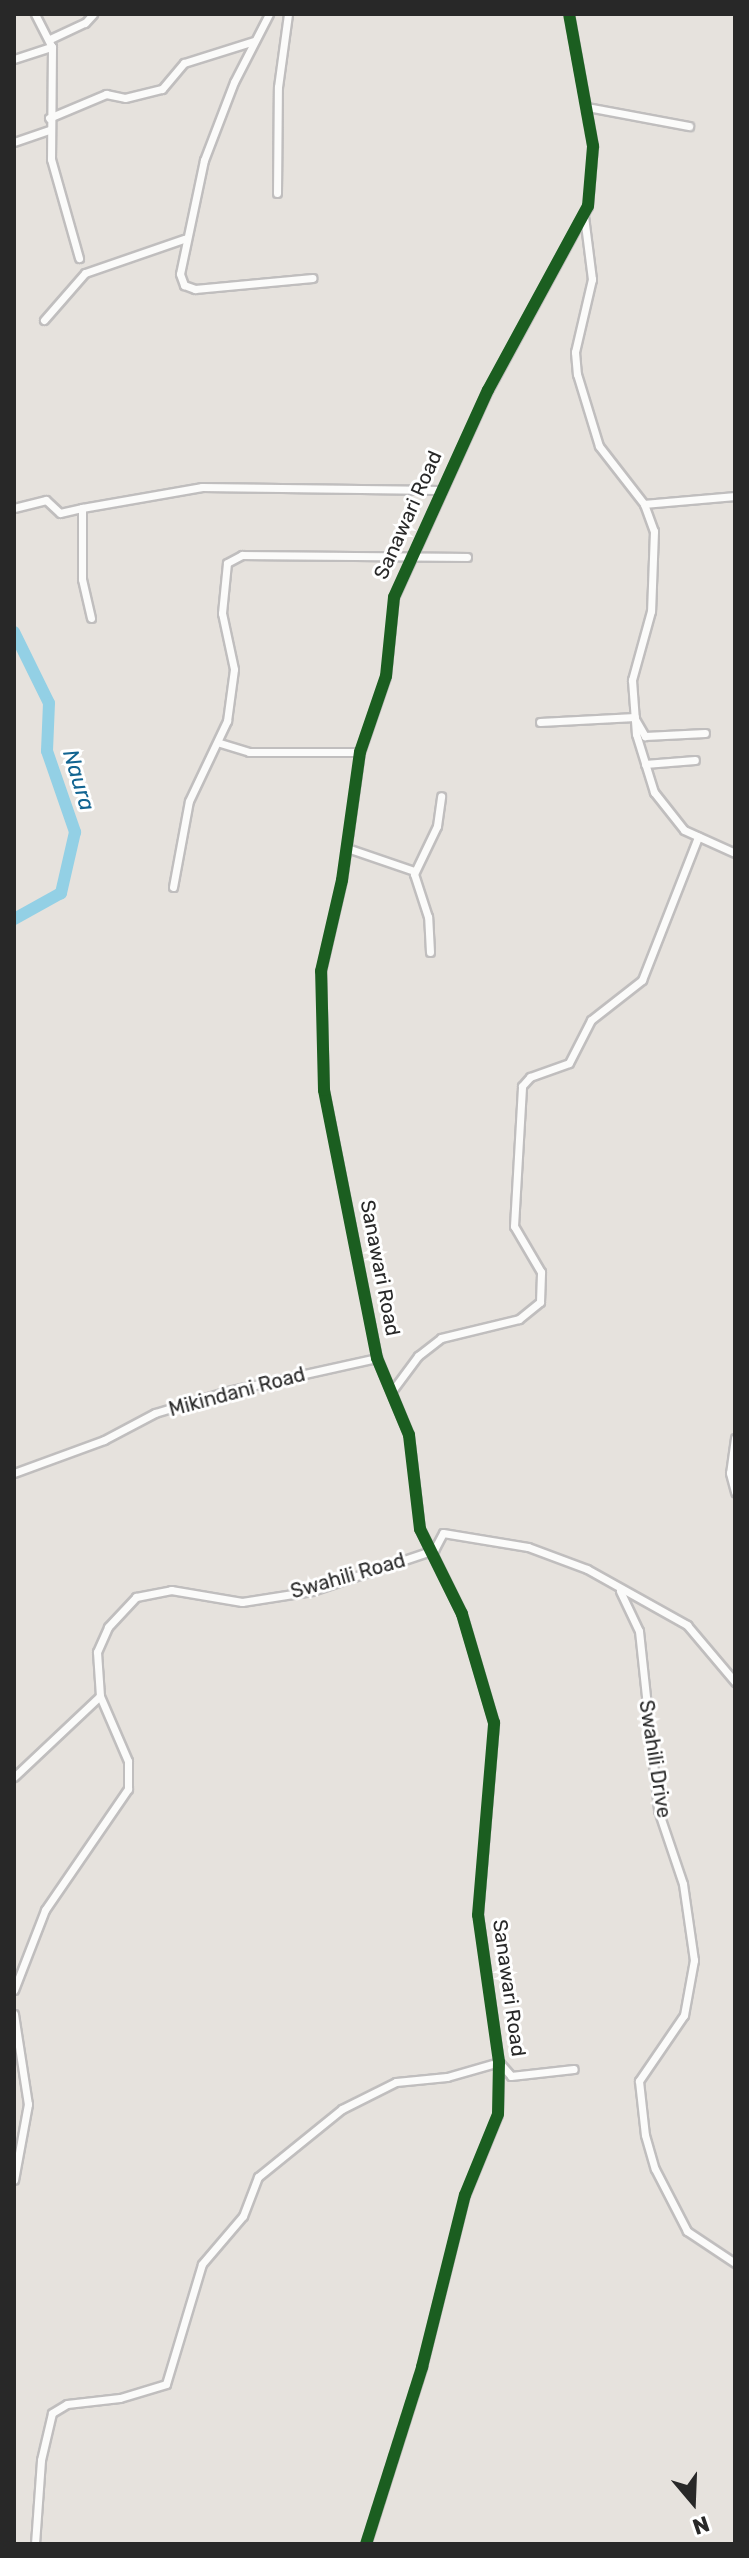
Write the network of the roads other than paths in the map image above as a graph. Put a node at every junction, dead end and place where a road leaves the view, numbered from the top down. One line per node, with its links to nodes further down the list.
1 (35, 14): 7 (street)
2 (93, 14): 7 (street)
3 (269, 14): 6 (street)
4 (288, 14): 14 (street)
5 (569, 14): 9 (street, Sanawari Road)
6 (254, 41): 10 (street); 16 (street)
7 (51, 43): 8 (street); 10 (street)
8 (14, 59)
9 (587, 107): 11 (street); 15 (street, Sanawari Road)
10 (49, 118): 12 (street)
11 (689, 126)
12 (49, 130): 13 (street); 17 (street)
13 (14, 142)
14 (277, 193)
15 (584, 216): 20 (street, Sanawari Road); 22 (street)
16 (184, 239): 18 (street); 19 (street)
17 (79, 258)
18 (312, 278)
19 (44, 320)
20 (440, 490): 24 (street); 25 (street, Sanawari Road)
21 (735, 496): 22 (street)
22 (644, 504): 28 (street)
23 (14, 508): 24 (street)
24 (82, 508): 27 (street)
25 (412, 554): 26 (street); 31 (street); 32 (street, Sanawari Road)
26 (467, 557)
27 (91, 618)
28 (635, 718): 29 (street); 30 (street); 34 (street)
29 (540, 722)
30 (705, 733)
31 (220, 743): 32 (street); 40 (street)
32 (360, 752): 37 (street, Sanawari Road)
33 (695, 760): 34 (street)
34 (645, 764): 36 (street)
35 (441, 796): 39 (street)
36 (698, 837): 38 (street); 43 (street)
37 (347, 848): 39 (street); 42 (street, Sanawari Road)
38 (735, 853)
39 (414, 871): 41 (street)
40 (173, 887)
41 (430, 952)
42 (377, 1358): 43 (street, Sanawari Road); 45 (street, Mikindani Road)
43 (392, 1391): 47 (street, Sanawari Road)
44 (735, 1438): 46 (street)
45 (14, 1473)
46 (735, 1492)
47 (434, 1550): 48 (street, Swahili Road); 50 (street, Swahili Road); 54 (street, Sanawari Road)
48 (619, 1589): 49 (street, Swahili Road); 57 (street, Swahili Drive)
49 (735, 1682)
50 (100, 1696): 51 (street); 52 (street, Swahili Road)
51 (14, 1777)
52 (14, 1990)
53 (14, 2014): 56 (street)
54 (499, 2062): 55 (street); 58 (street); 59 (street, Sanawari Road)
55 (574, 2069)
56 (14, 2180)
57 (735, 2263)
58 (35, 2544)
59 (366, 2544)

